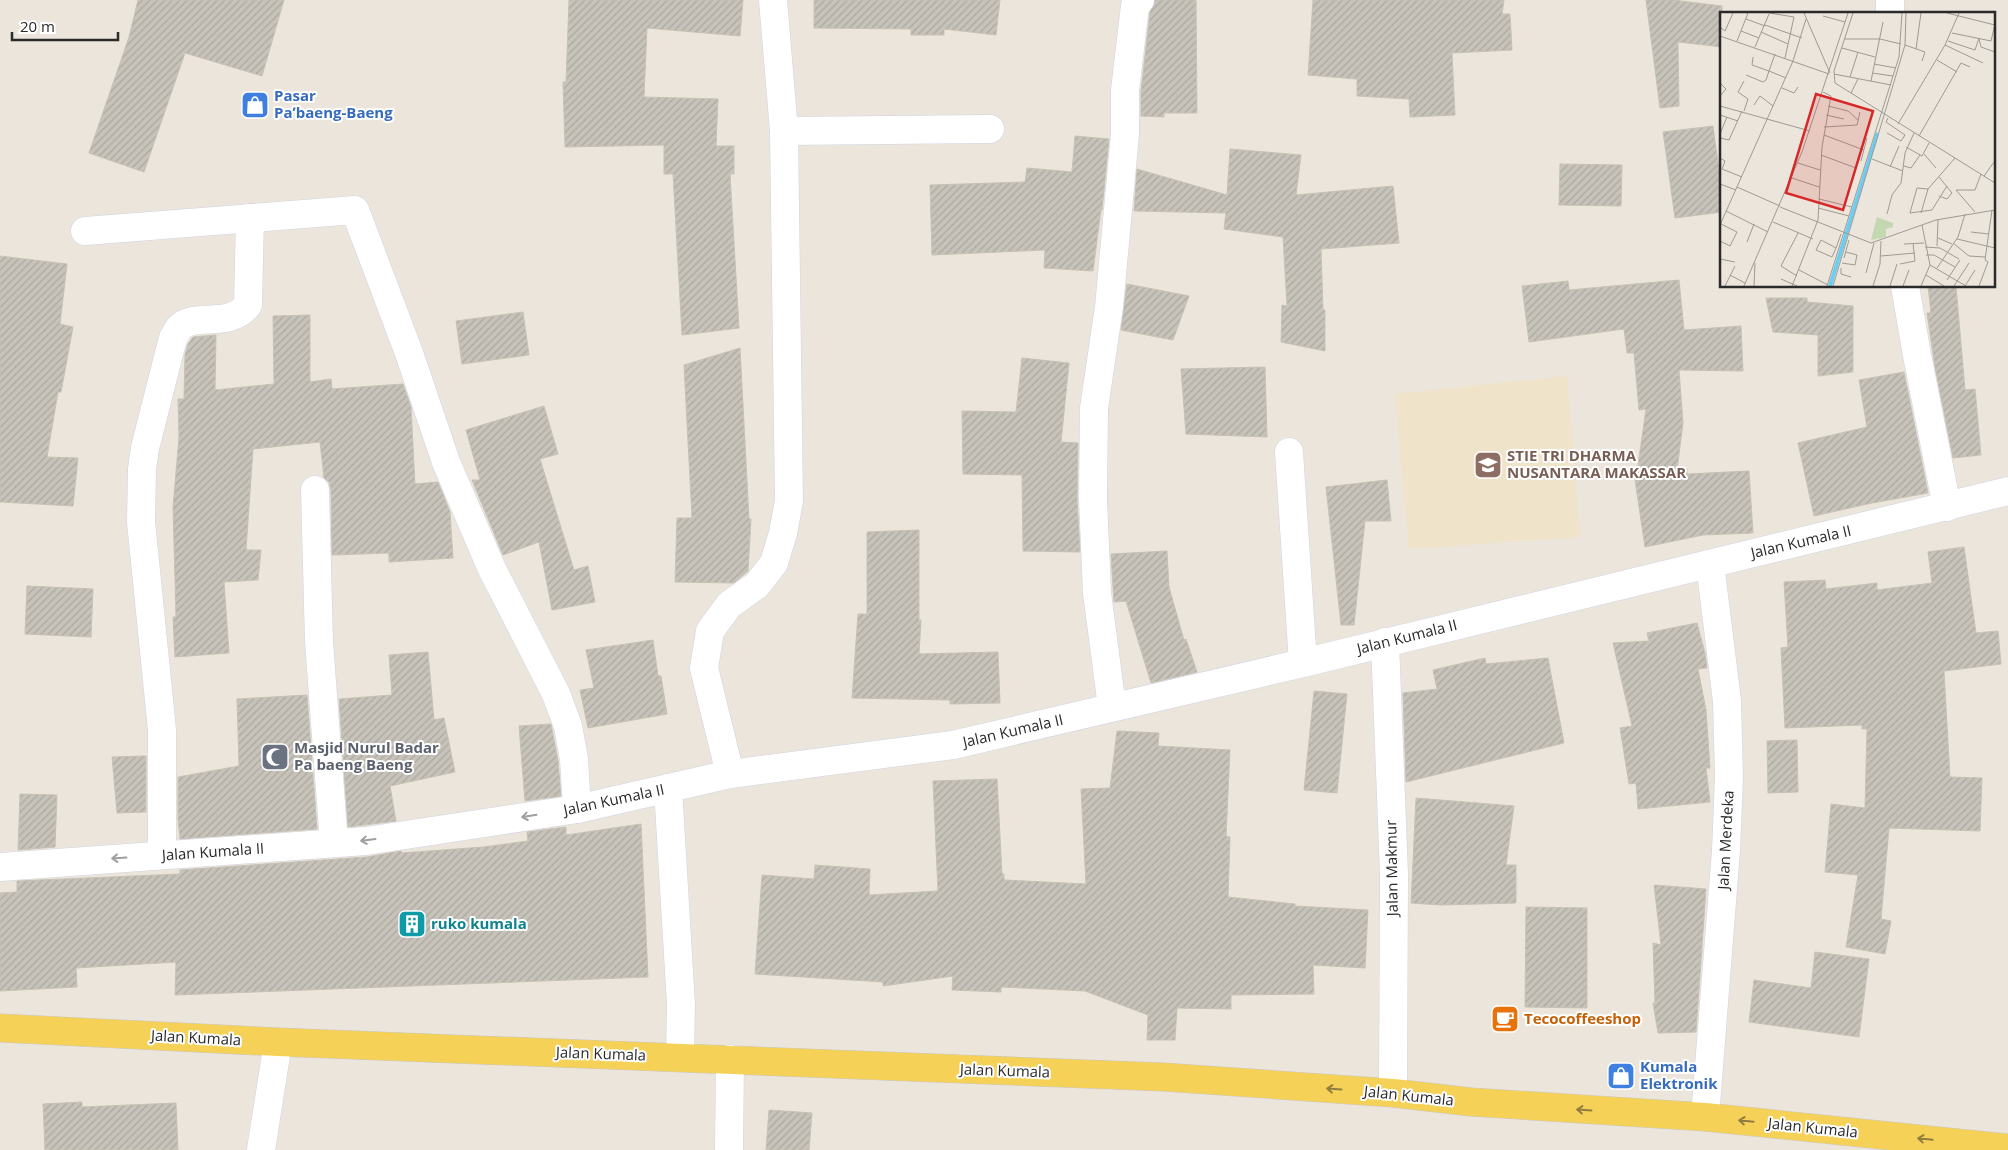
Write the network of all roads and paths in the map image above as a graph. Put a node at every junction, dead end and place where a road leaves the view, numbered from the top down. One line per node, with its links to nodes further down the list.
1 (773, 0): 4 (street)
2 (1140, 0): 15 (street)
3 (990, 129): 4 (street)
4 (784, 131): 16 (street)
5 (250, 218): 6 (street); 18 (street); 20 (street)
6 (85, 231)
7 (1906, 288): 11 (street)
8 (1289, 452): 14 (street)
9 (315, 490): 19 (street)
10 (2008, 491): 11 (street, Jalan Kumala II)
11 (1947, 507): 12 (street, Jalan Kumala II)
12 (1710, 564): 13 (street, Jalan Kumala II); 27 (street, Jalan Merdeka)
13 (1385, 642): 14 (street, Jalan Kumala II); 26 (street, Jalan Makmur)
14 (1303, 663): 15 (street, Jalan Kumala II)
15 (1112, 707): 16 (street, Jalan Kumala II)
16 (730, 774): 17 (street, Jalan Kumala II)
17 (668, 788): 18 (street, Jalan Kumala II); 24 (street)
18 (577, 809): 19 (street, Jalan Kumala II, one-way to 19)
19 (334, 843): 20 (street, Jalan Kumala II)
20 (162, 856): 21 (street, Jalan Kumala II, one-way to 21)
21 (0, 867)
22 (0, 1028): 23 (main road, Jalan Kumala)
23 (278, 1042): 24 (main road, Jalan Kumala); 29 (street)
24 (680, 1057): 25 (main road, Jalan Kumala)
25 (730, 1060): 26 (main road, Jalan Kumala, one-way to 25); 30 (street)
26 (1393, 1093): 27 (main road, Jalan Kumala, one-way to 26)
27 (1705, 1117): 28 (main road, Jalan Kumala, one-way to 27)
28 (2008, 1148)
29 (262, 1150)
30 (729, 1150)

